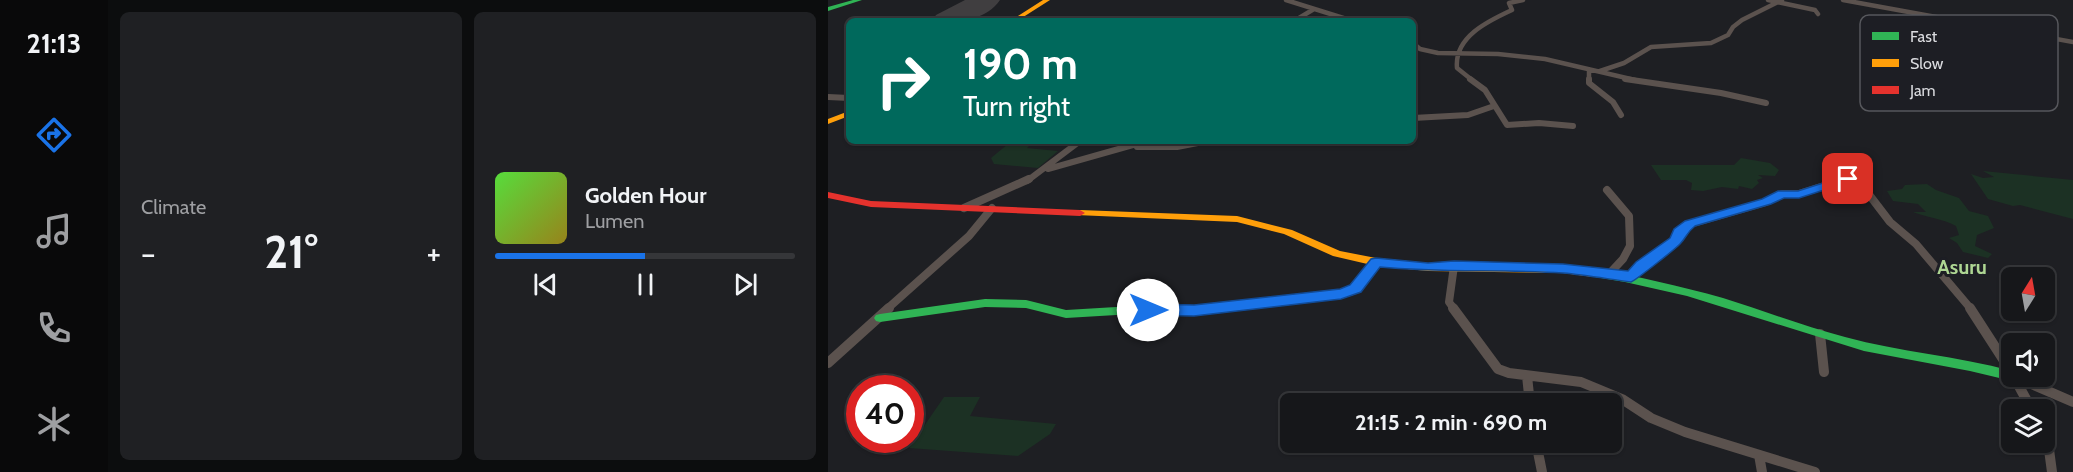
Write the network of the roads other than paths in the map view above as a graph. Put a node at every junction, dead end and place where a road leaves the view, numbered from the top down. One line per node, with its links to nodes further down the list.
1 (854, 0): 9 (street)
2 (1047, 0): 13 (street)
3 (1286, 0): 10 (street)
4 (1523, 0): 19 (street)
5 (1768, 0): 8 (street)
6 (1836, 0): 7 (street)
7 (1843, 0): 12 (street)
8 (1781, 1): 11 (street); 21 (street)
9 (828, 9)
10 (1314, 9): 14 (street); 15 (street)
11 (1818, 14)
12 (1925, 15)
13 (1018, 18)
14 (1299, 18)
15 (1343, 18)
16 (2058, 39): 17 (street)
17 (2073, 42)
18 (1416, 45): 19 (street)
19 (1459, 53): 20 (street); 25 (street)
20 (1589, 70): 21 (street); 27 (street)
21 (1599, 72): 24 (street)
22 (828, 97): 23 (street)
23 (846, 98)
24 (1766, 104)
25 (1494, 106): 28 (street); 30 (street)
26 (846, 114): 29 (street)
27 (1621, 115)
28 (1416, 118)
29 (828, 122)
30 (1573, 126)
31 (1076, 144): 35 (street)
32 (1137, 144): 34 (street)
33 (1192, 144): 34 (street)
34 (1126, 148): 35 (street)
35 (1044, 171): 38 (street)
36 (1608, 190): 42 (street)
37 (828, 195): 38 (street)
38 (964, 208): 39 (street)
39 (992, 208): 40 (street); 44 (street)
40 (1376, 262): 41 (street); 44 (street)
41 (1454, 266): 42 (street); 50 (street)
42 (1610, 273): 43 (street)
43 (1631, 277): 45 (street); 46 (street)
44 (880, 318): 47 (street)
45 (1820, 334): 48 (street); 49 (street)
46 (2001, 356)
47 (828, 363)
48 (1824, 372)
49 (2001, 373)
50 (1527, 376): 52 (street); 56 (street)
51 (2038, 387): 53 (street)
52 (1529, 393)
53 (2073, 402)
54 (1538, 453): 57 (street)
55 (2049, 453): 60 (street)
56 (1759, 455): 58 (street); 59 (street)
57 (1542, 472)
58 (1762, 472)
59 (1815, 472)
60 (2052, 472)

